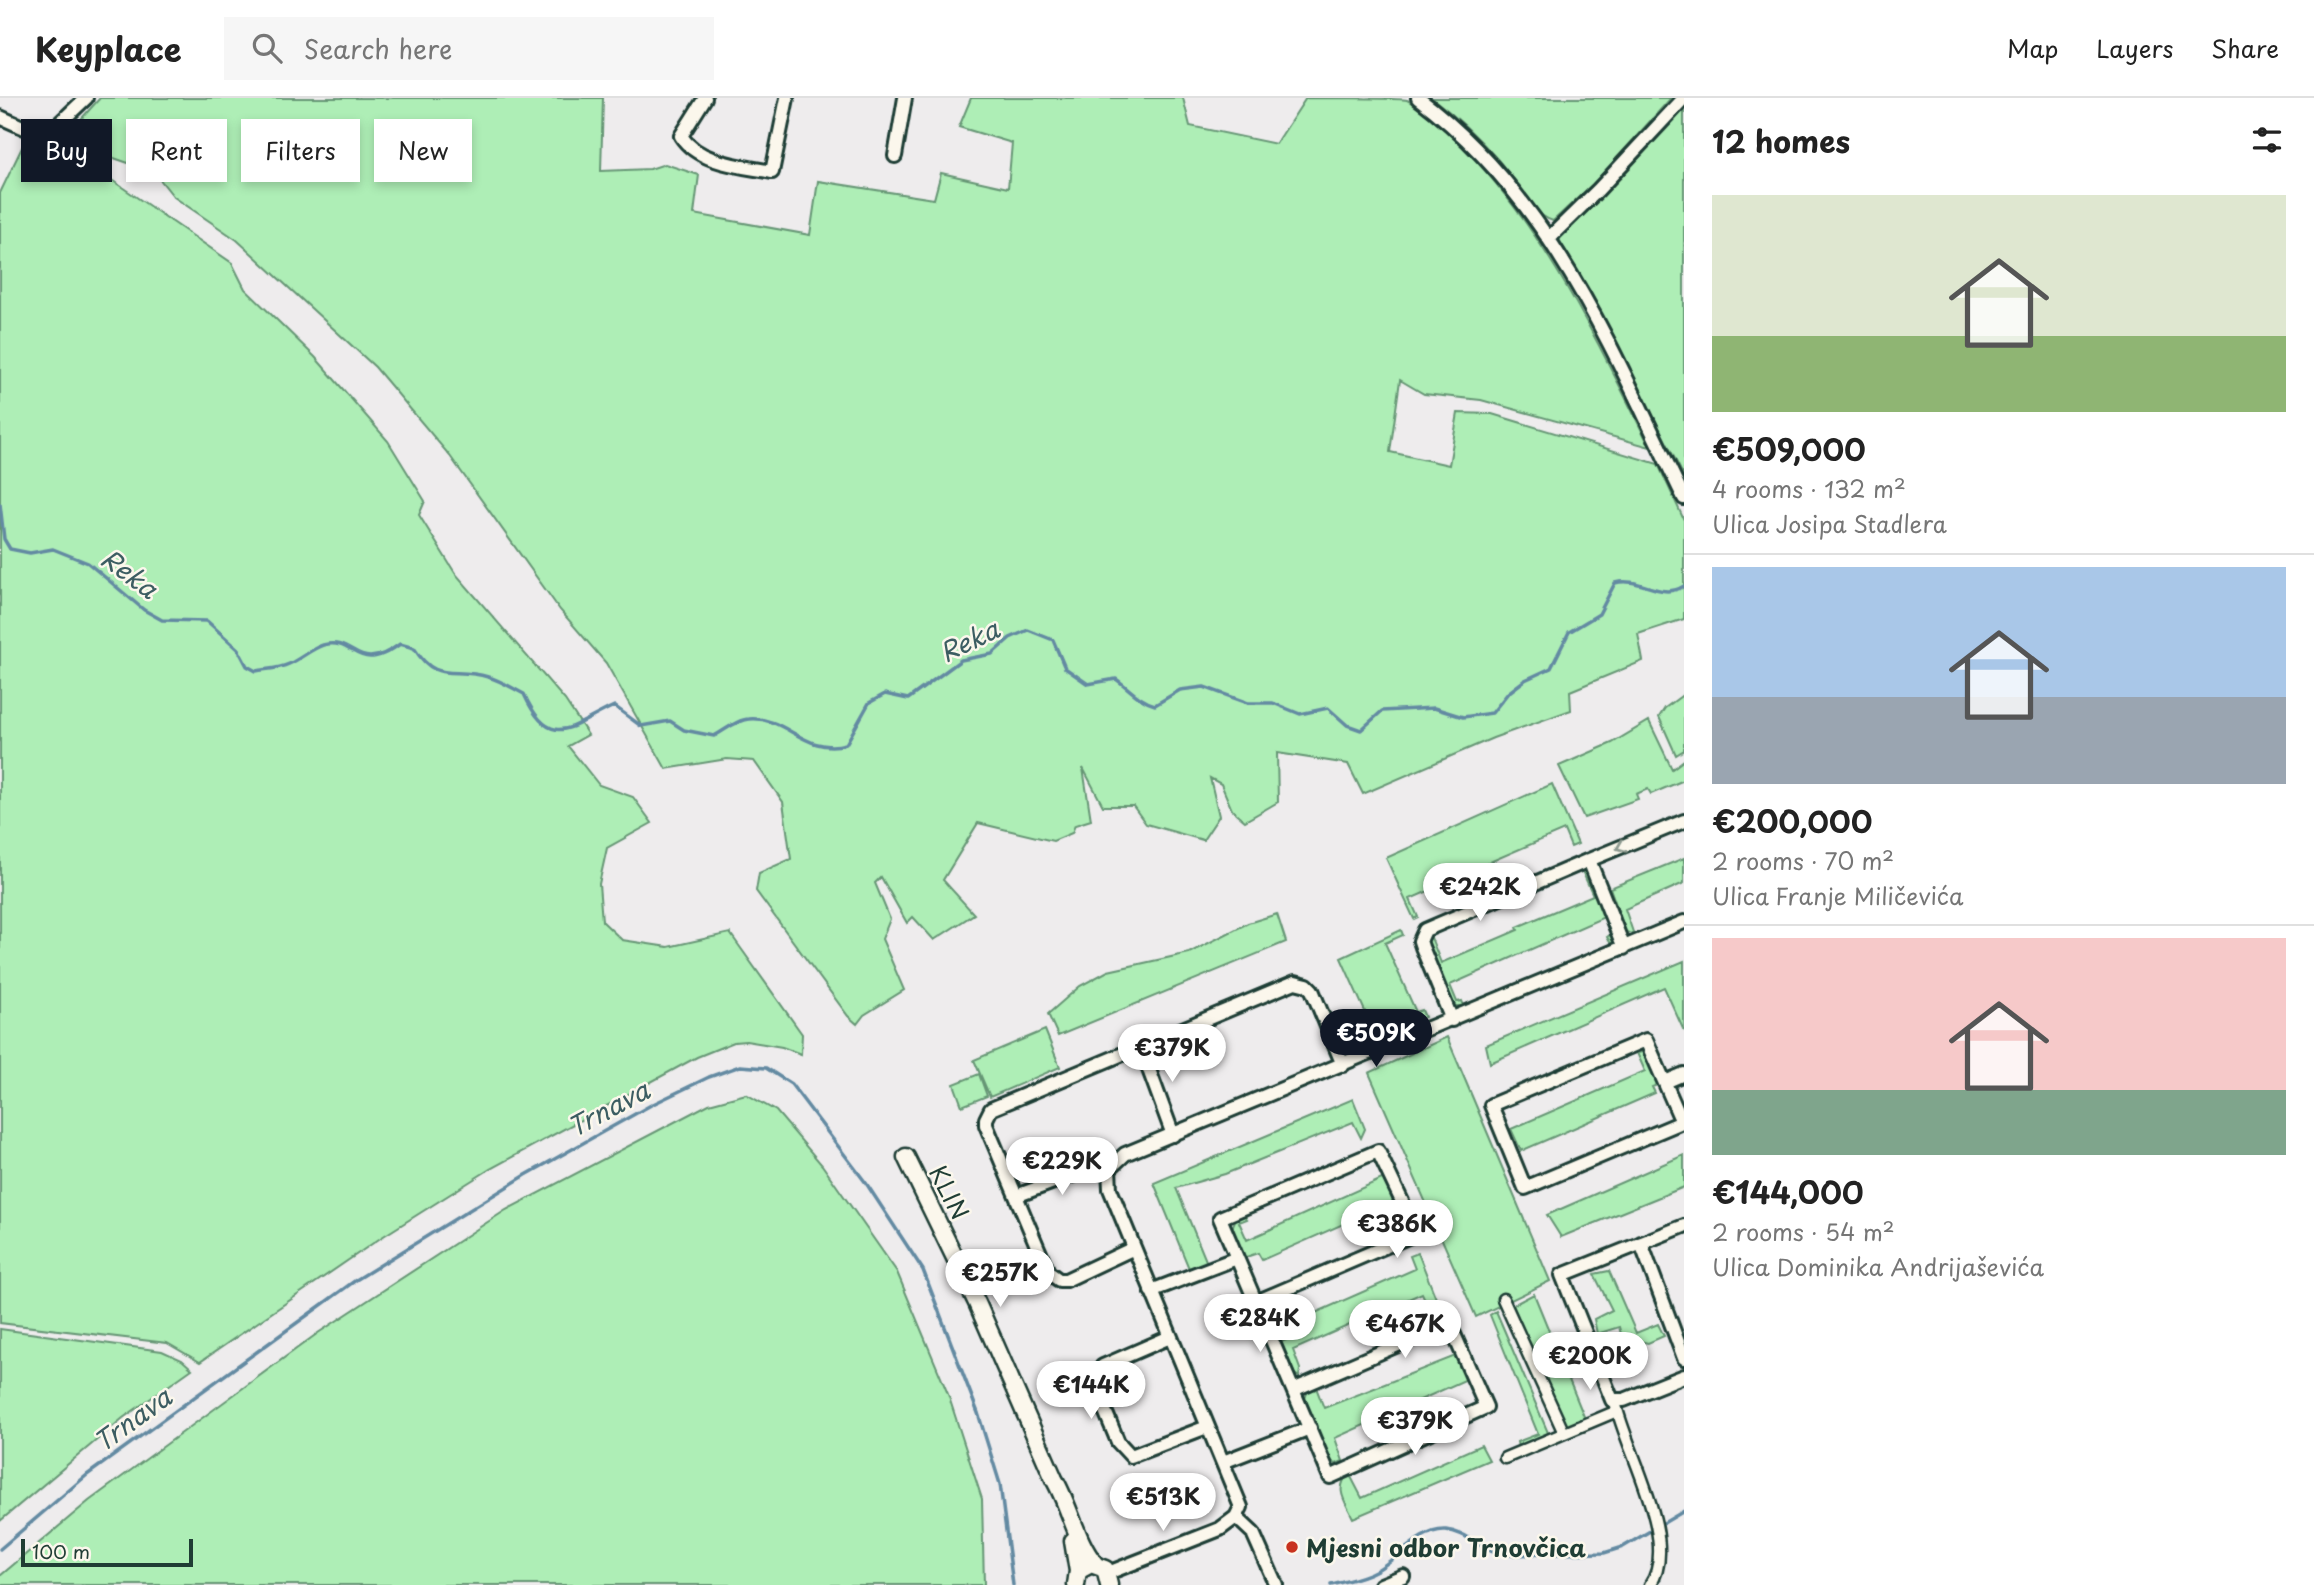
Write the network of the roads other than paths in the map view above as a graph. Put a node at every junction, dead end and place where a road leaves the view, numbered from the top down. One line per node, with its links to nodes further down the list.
1 (86, 98): 7 (street)
2 (705, 98): 3 (street)
3 (787, 98)
4 (905, 98): 8 (street)
5 (1418, 98): 9 (street)
6 (1684, 98): 9 (street)
7 (0, 117)
8 (895, 156)
9 (1550, 237): 10 (street)
10 (1684, 498)
11 (1684, 821): 12 (street, one-way to 12)
12 (1589, 860): 14 (street); 15 (street)
13 (1684, 922): 14 (street)
14 (1624, 948): 15 (street)
15 (1452, 1020): 17 (street)
16 (1140, 1045): 17 (street); 20 (street); 23 (street)
17 (1343, 1065): 20 (street)
18 (1684, 1074): 19 (street)
19 (1665, 1082): 19 (street)
20 (1173, 1135): 22 (street)
21 (906, 1157): 41 (street, KLIN)
22 (1109, 1169): 23 (street); 26 (street)
23 (1016, 1196): 26 (street)
24 (1684, 1226): 25 (street)
25 (1641, 1242): 32 (street); 35 (street)
26 (1134, 1248): 28 (street)
27 (1237, 1258): 28 (street); 30 (street); 30 (street)
28 (1151, 1291): 31 (street)
29 (1503, 1299): 38 (street)
30 (1256, 1302): 34 (street)
31 (1170, 1337): 36 (street); 36 (street)
32 (1684, 1359)
33 (1684, 1376): 35 (street)
34 (1293, 1390): 37 (street); 37 (street)
35 (1616, 1406): 38 (street); 48 (street)
36 (1207, 1427): 40 (street)
37 (1310, 1428): 40 (street)
38 (1564, 1433): 39 (street)
39 (1505, 1458)
40 (1223, 1462): 42 (street)
41 (1054, 1479): 43 (street, KLIN); 45 (street, KLIN)
42 (1236, 1517): 43 (street); 46 (street)
43 (1104, 1574): 45 (street)
44 (1403, 1576): 47 (street)
45 (1077, 1578)
46 (1276, 1585)
47 (1381, 1585)
48 (1650, 1585)

